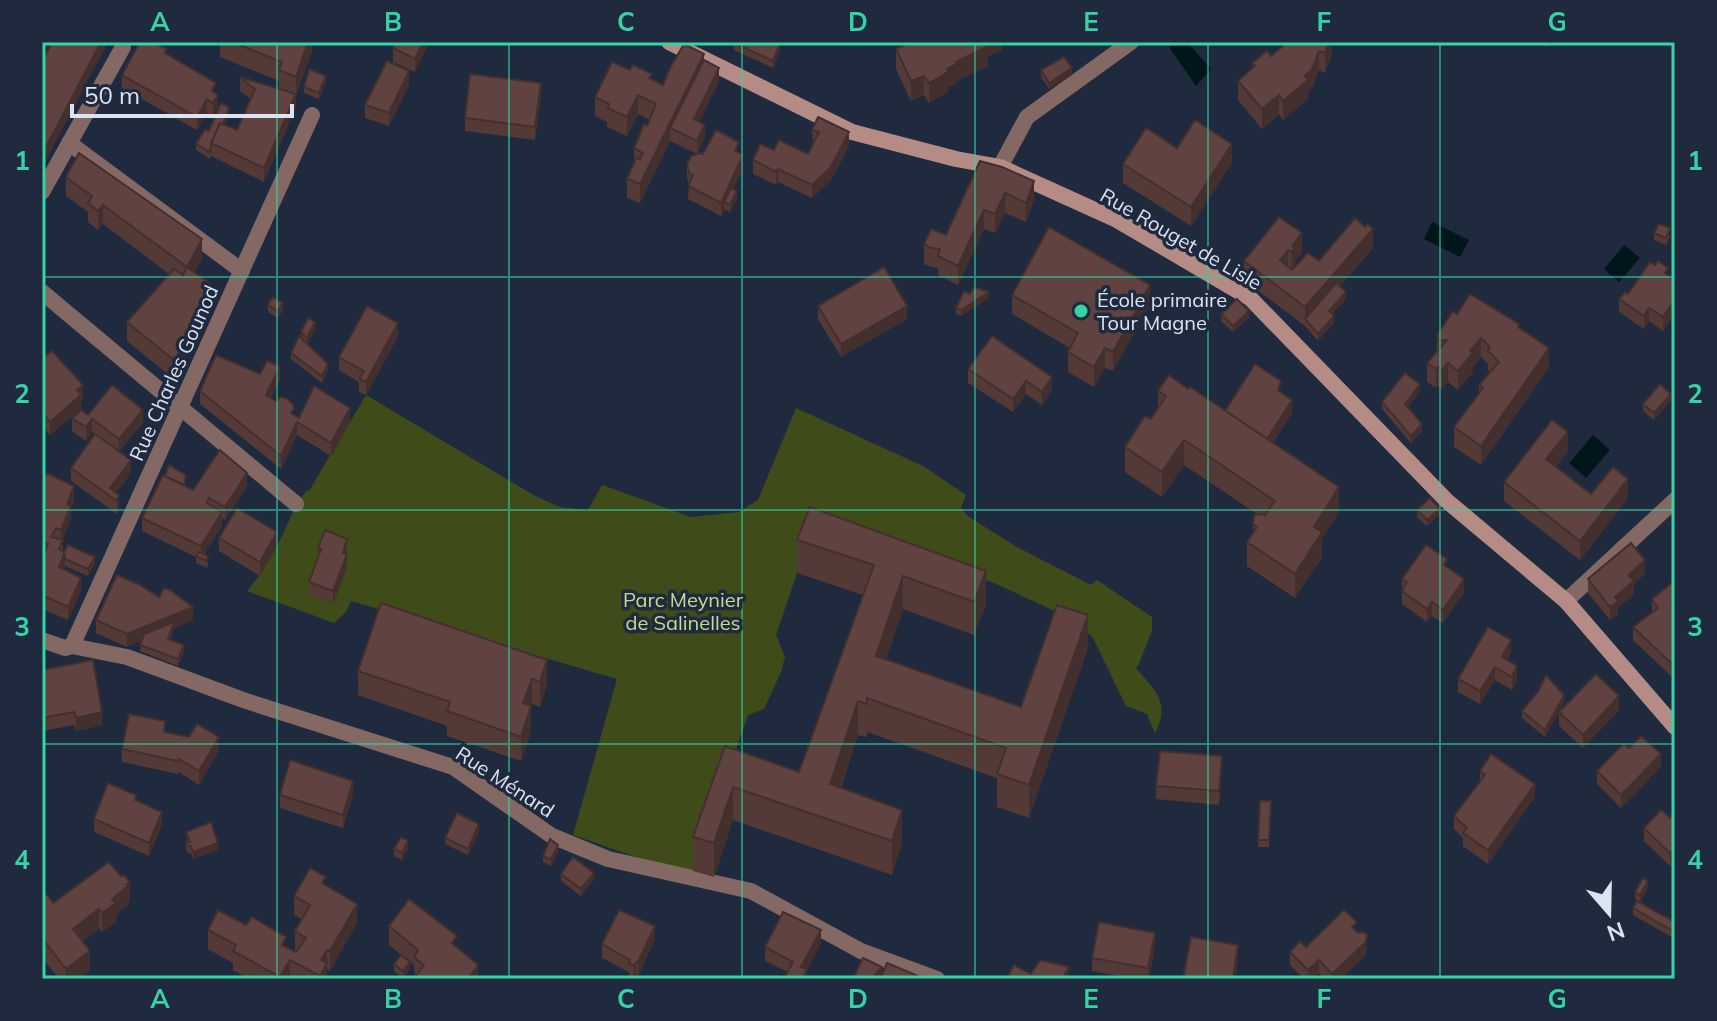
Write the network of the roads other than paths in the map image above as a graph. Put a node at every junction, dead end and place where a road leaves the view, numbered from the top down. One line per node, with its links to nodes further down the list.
1 (669, 42): 6 (street, Rue Rouget de Lisle)
2 (1131, 42): 6 (street)
3 (123, 47): 5 (street)
4 (312, 115): 8 (street, Rue Charles Gounod)
5 (69, 143): 7 (street); 8 (street)
6 (1000, 167): 13 (street, Rue Rouget de Lisle)
7 (42, 192)
8 (242, 271): 10 (street, Rue Charles Gounod)
9 (42, 292): 10 (street)
10 (181, 407): 12 (street); 15 (street, Rue Charles Gounod)
11 (1675, 500): 13 (street)
12 (296, 504)
13 (1566, 601): 17 (street, Rue Rouget de Lisle)
14 (42, 640): 15 (street, Rue Ménard)
15 (69, 647): 16 (street); 18 (street, Rue Ménard)
16 (42, 655)
17 (1675, 727)
18 (937, 979)

